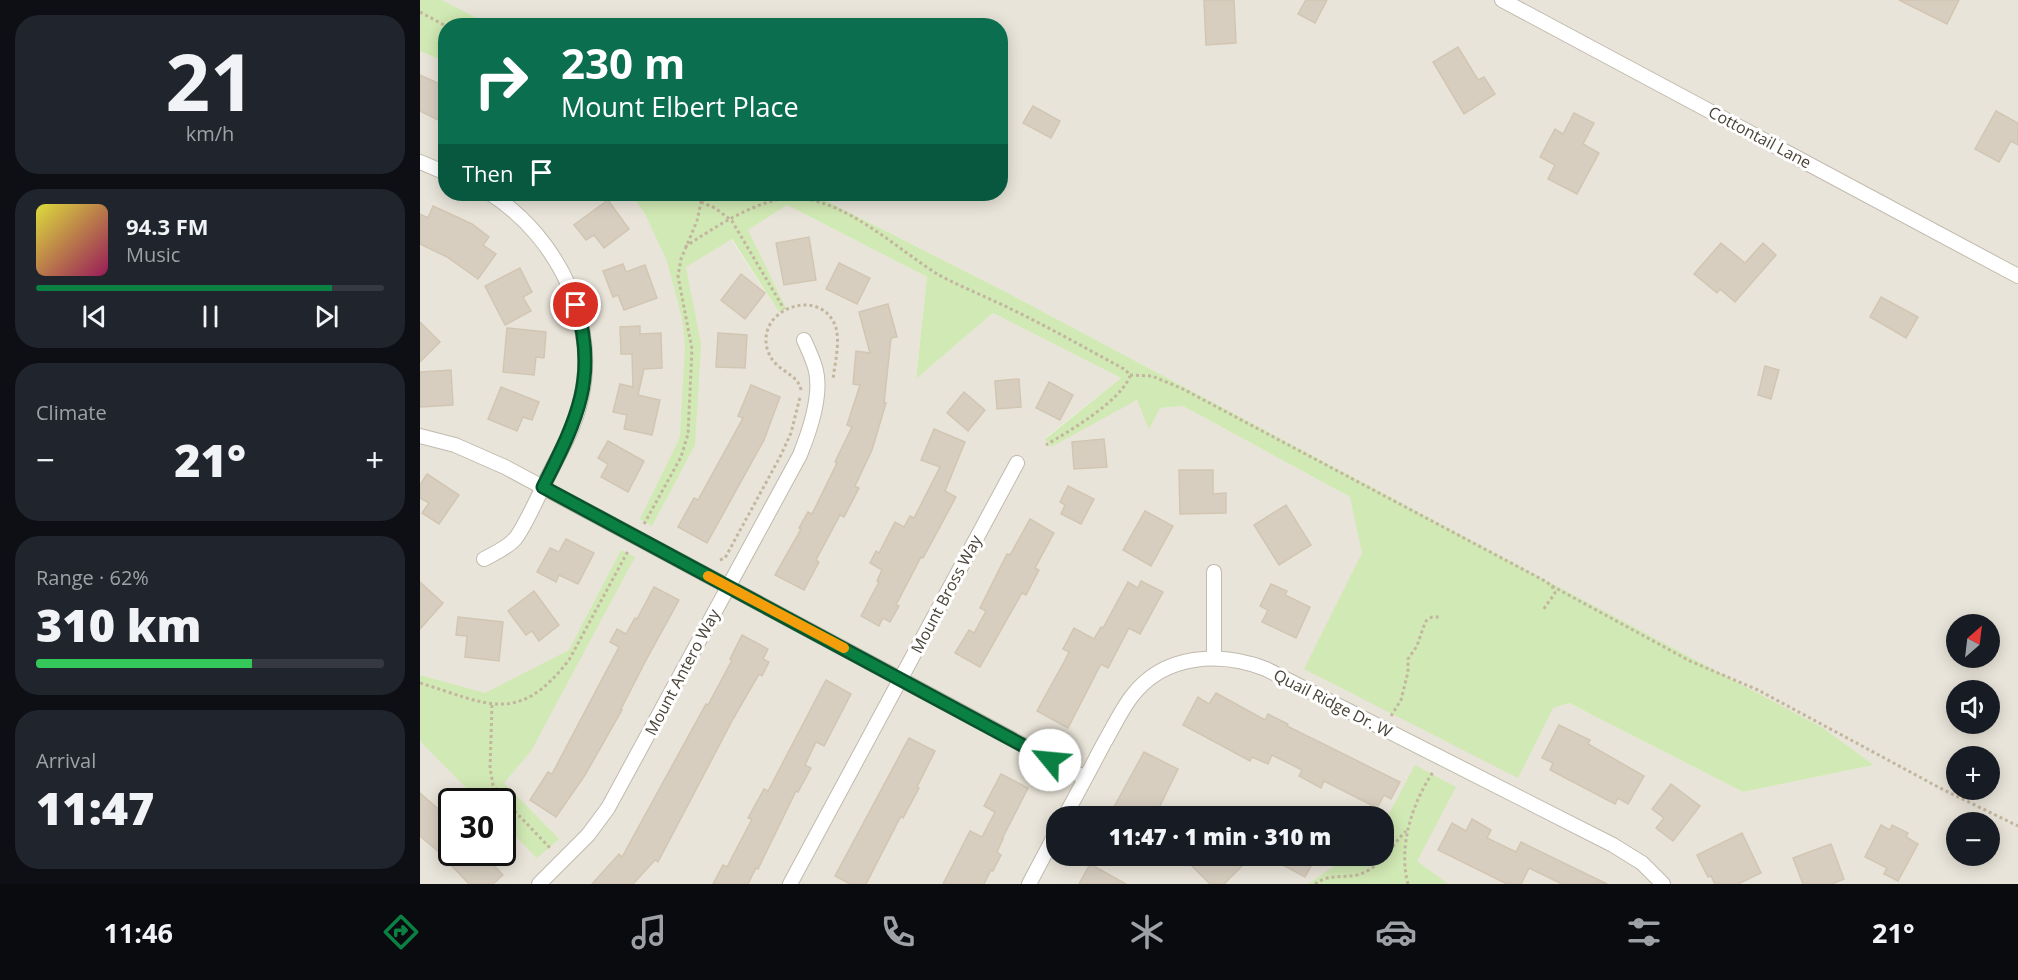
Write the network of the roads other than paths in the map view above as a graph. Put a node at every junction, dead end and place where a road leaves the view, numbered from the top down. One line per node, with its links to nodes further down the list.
1 (1502, 0): 5 (street, Cottontail Lane)
2 (420, 162): 3 (street)
3 (438, 170)
4 (500, 201): 9 (street)
5 (2018, 276)
6 (804, 340): 12 (street, Mount Antero Way)
7 (420, 436): 9 (street)
8 (1017, 463): 14 (street, Mount Bross Way)
9 (543, 487): 10 (street); 12 (street)
10 (484, 559)
11 (1214, 572): 13 (street)
12 (728, 587): 14 (street); 18 (street, Mount Antero Way)
13 (1214, 658): 15 (street, Quail Ridge Dr. W); 21 (street, Quail Ridge Dr. W)
14 (900, 679): 15 (street); 19 (street, Mount Bross Way)
15 (1085, 778): 16 (street, Quail Ridge Dr. W)
16 (1070, 806)
17 (1046, 852): 20 (street)
18 (539, 884)
19 (790, 884)
20 (1029, 884)
21 (1663, 884)

